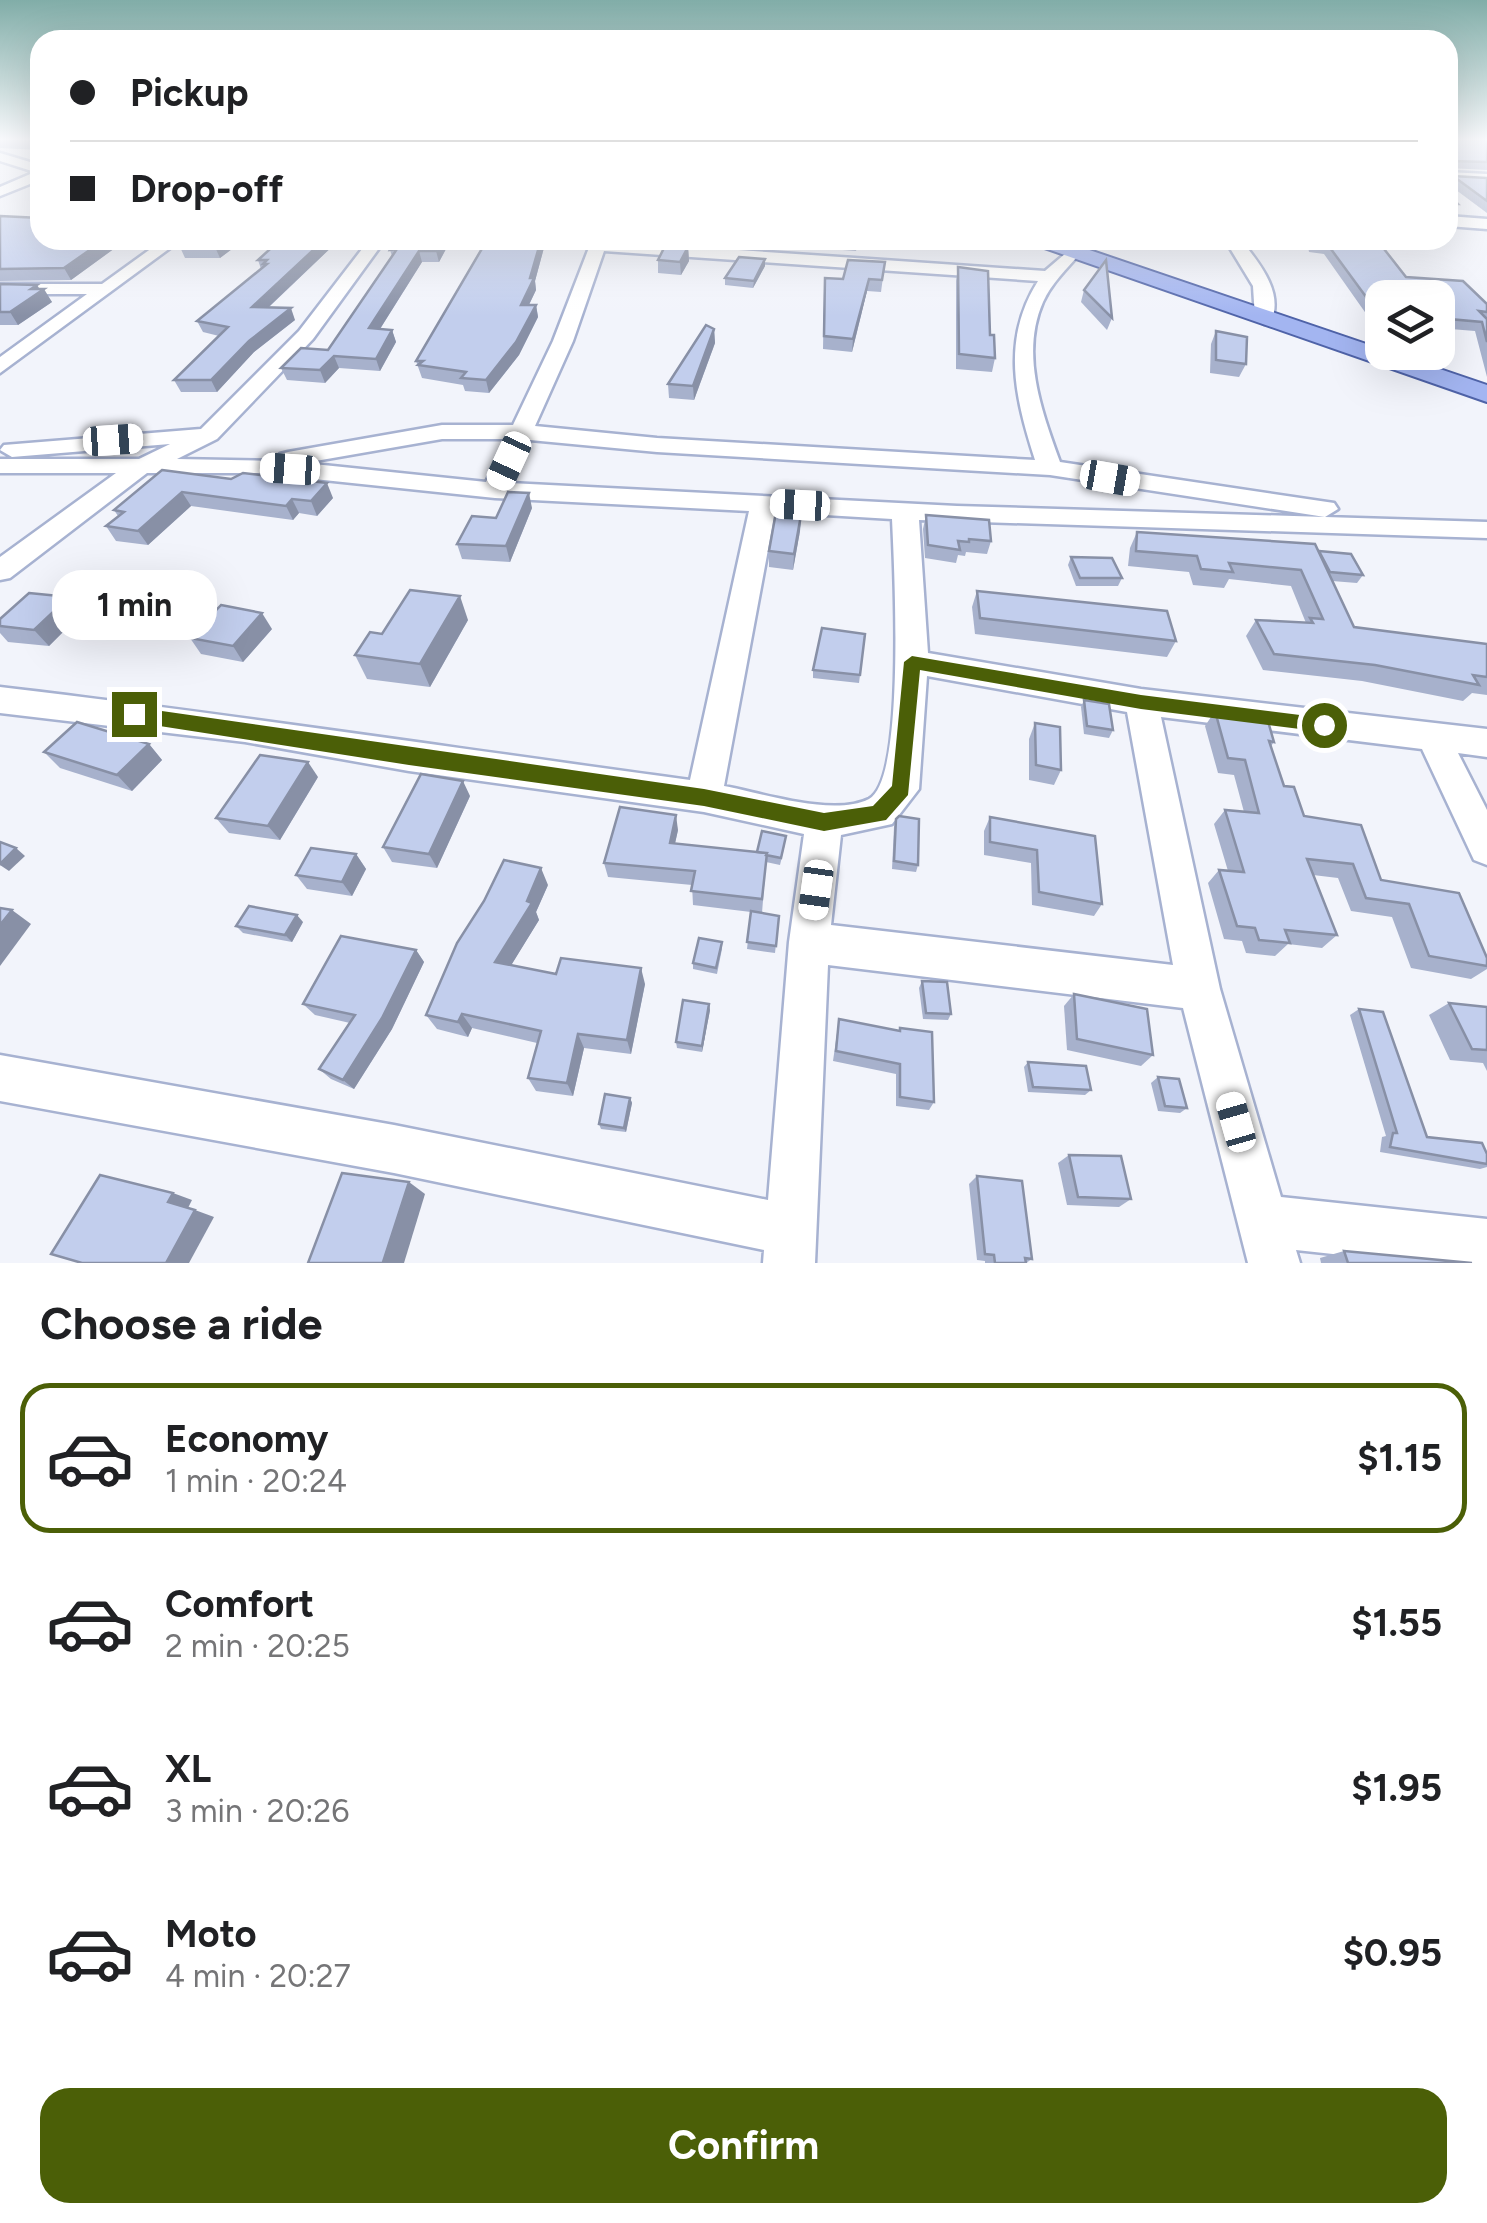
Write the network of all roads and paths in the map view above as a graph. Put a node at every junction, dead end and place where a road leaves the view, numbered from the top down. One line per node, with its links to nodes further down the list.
1 (1458, 222): 2 (street)
2 (1486, 225)
3 (159, 250): 11 (street)
4 (370, 250): 17 (street)
5 (596, 250): 16 (street)
6 (717, 250): 10 (street)
7 (1068, 250): 9 (main road)
8 (1240, 250): 13 (street)
9 (1073, 252): 10 (street); 13 (main road)
10 (1045, 276): 21 (street)
11 (108, 288): 12 (street); 14 (street)
12 (0, 289)
13 (1264, 318): 15 (main road)
14 (0, 368)
15 (1487, 394)
16 (522, 432): 20 (street); 21 (street); 23 (street)
17 (208, 434): 18 (street); 22 (street)
18 (0, 452)
19 (0, 466): 22 (street)
20 (257, 466): 22 (street); 23 (street)
21 (1037, 467): 26 (street); 27 (street)
22 (140, 468): 28 (street)
23 (495, 490): 24 (street)
24 (764, 504): 25 (street); 34 (street)
25 (905, 510): 26 (street); 29 (street)
26 (957, 514): 27 (street)
27 (1487, 530)
28 (0, 570)
29 (912, 662): 31 (street); 35 (street)
30 (0, 700): 34 (street)
31 (1141, 702): 32 (street); 38 (street)
32 (1434, 739): 33 (street); 36 (street)
33 (1487, 743)
34 (704, 797): 35 (street)
35 (824, 822): 37 (street)
36 (1487, 848)
37 (809, 942): 38 (street); 42 (street)
38 (1199, 989): 40 (street)
39 (0, 1078): 42 (street)
40 (1269, 1242): 41 (street)
41 (1487, 1245)
42 (790, 1246)

